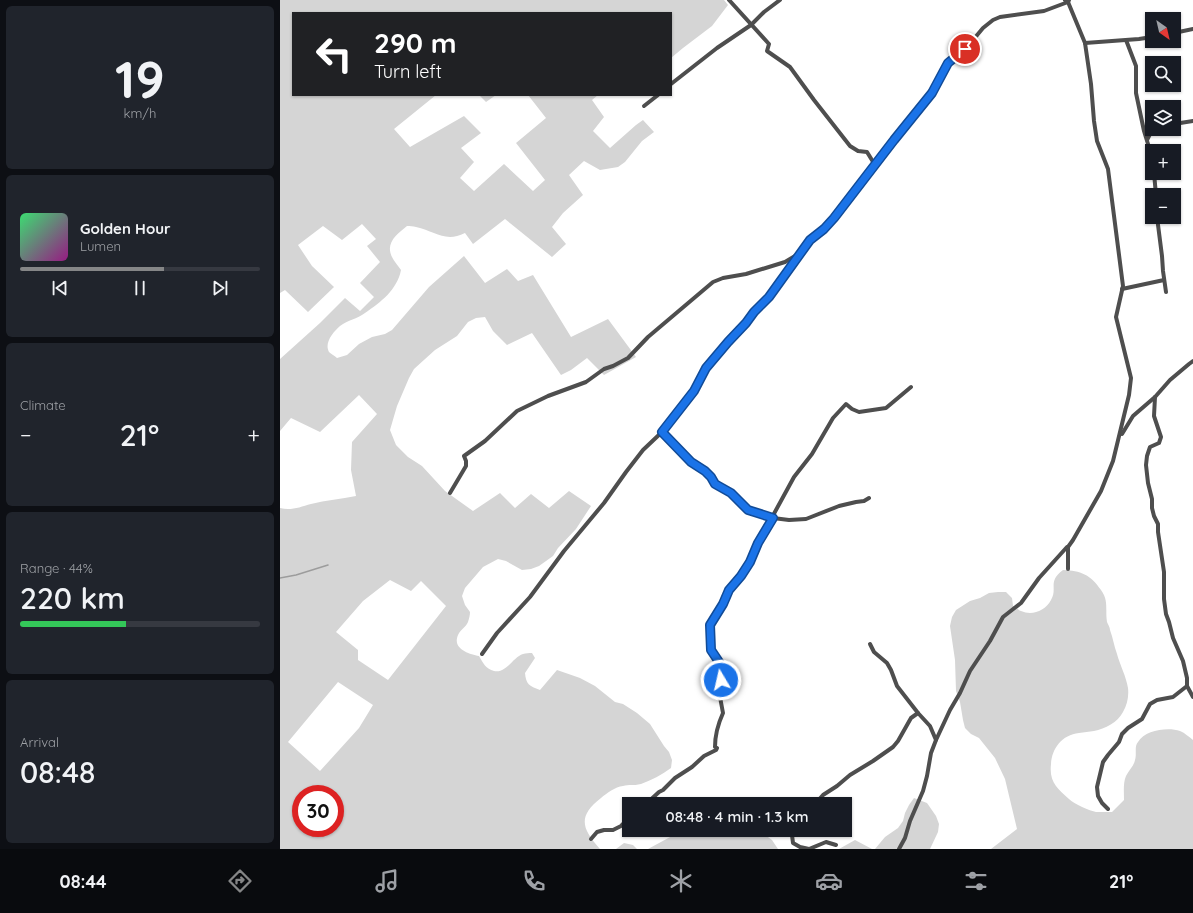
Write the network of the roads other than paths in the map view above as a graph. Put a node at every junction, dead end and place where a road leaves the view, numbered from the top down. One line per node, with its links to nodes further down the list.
1 (729, 0): 4 (street)
2 (780, 0): 4 (street)
3 (1067, 1): 9 (street); 18 (street)
4 (751, 25): 10 (street); 18 (street)
5 (1193, 29): 6 (street)
6 (1181, 32)
7 (1145, 37): 8 (street)
8 (1126, 40): 9 (street); 16 (street)
9 (1085, 43): 22 (street)
10 (672, 83)
11 (657, 96): 12 (street)
12 (644, 106)
13 (1193, 121): 14 (street)
14 (1181, 123)
15 (1148, 136): 16 (street)
16 (1146, 140): 17 (street)
17 (1147, 144)
18 (875, 164): 20 (street)
19 (1158, 224): 21 (street)
20 (802, 252): 27 (street); 29 (street)
21 (1164, 280): 22 (street); 23 (street)
22 (1122, 289): 28 (street)
23 (1166, 292)
24 (1193, 361): 26 (street)
25 (911, 387): 31 (street)
26 (1155, 396): 28 (street); 36 (street)
27 (662, 432): 31 (street); 35 (street)
28 (1119, 440): 32 (street)
29 (450, 493)
30 (869, 498): 31 (street)
31 (773, 518): 40 (street)
32 (1068, 547): 33 (street); 39 (street)
33 (1068, 569)
34 (870, 644): 38 (street)
35 (482, 654)
36 (1187, 686): 37 (street); 42 (street)
37 (1193, 697)
38 (918, 713): 39 (street); 41 (street)
39 (936, 740): 47 (street)
40 (654, 797)
41 (822, 797)
42 (1108, 809)
43 (622, 825): 45 (street)
44 (792, 837): 46 (street)
45 (591, 839)
46 (836, 845)
47 (899, 849)

